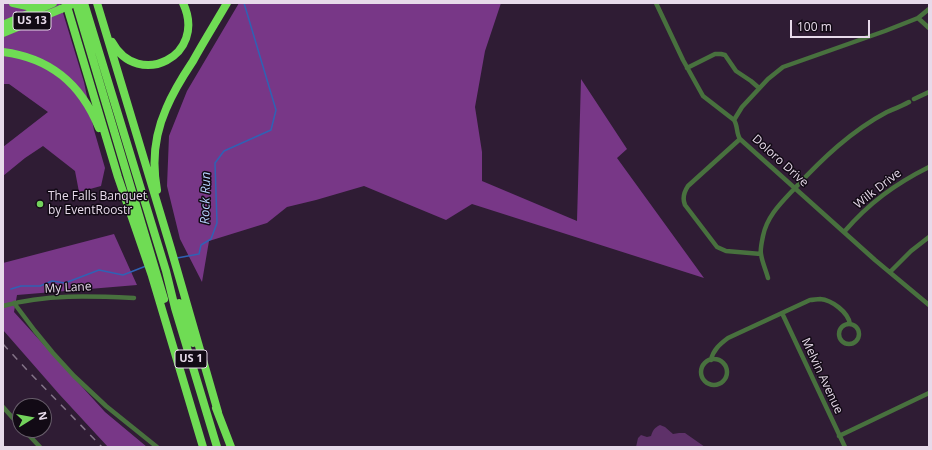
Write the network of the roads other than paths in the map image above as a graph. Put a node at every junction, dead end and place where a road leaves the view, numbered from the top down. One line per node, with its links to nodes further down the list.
1 (13, 3): 8 (highway)
2 (75, 3): 9 (highway, US 13, bridge); 30 (highway)
3 (84, 3): 32 (highway)
4 (97, 3): 14 (highway)
5 (183, 3): 14 (highway)
6 (227, 3): 27 (highway)
7 (656, 3): 17 (street)
8 (49, 4): 12 (highway, US 13)
9 (63, 6): 15 (highway, US 13); 25 (highway)
10 (929, 9): 11 (street)
11 (918, 18): 13 (street); 18 (street)
12 (3, 25)
13 (929, 28)
14 (106, 31): 27 (highway)
15 (3, 33)
16 (3, 52): 25 (highway)
17 (687, 68): 18 (street); 22 (street)
18 (759, 88): 22 (street)
19 (929, 92): 20 (street)
20 (914, 99)
21 (909, 102): 26 (street)
22 (734, 120): 23 (street, Doloro Drive)
23 (740, 138): 26 (street, Doloro Drive); 31 (street)
24 (929, 167): 28 (street, Wilk Drive)
25 (118, 177): 30 (highway)
26 (795, 188): 28 (street, Doloro Drive); 31 (street)
27 (162, 222): 32 (highway)
28 (844, 232): 33 (street, Doloro Drive)
29 (929, 237): 33 (street)
30 (148, 254): 34 (highway)
31 (761, 254): 35 (street)
32 (171, 269): 52 (highway, US 1); 53 (highway)
33 (890, 272): 38 (street, Doloro Drive)
34 (154, 275): 50 (highway); 51 (highway, US 1)
35 (768, 278)
36 (134, 298): 37 (street, My Lane)
37 (14, 303): 39 (street, My Lane); 49 (street)
38 (929, 305)
39 (3, 306)
40 (782, 313): 41 (street); 42 (street); 46 (street, Melvin Avenue)
41 (850, 324): 41 (street)
42 (710, 360): 42 (street)
43 (929, 393): 46 (street)
44 (3, 408): 45 (street)
45 (12, 418)
46 (839, 436): 54 (street, Melvin Avenue)
47 (32, 438): 48 (street)
48 (40, 447)
49 (157, 447)
50 (203, 447)
51 (209, 447)
52 (217, 447)
53 (231, 447)
54 (845, 447)

